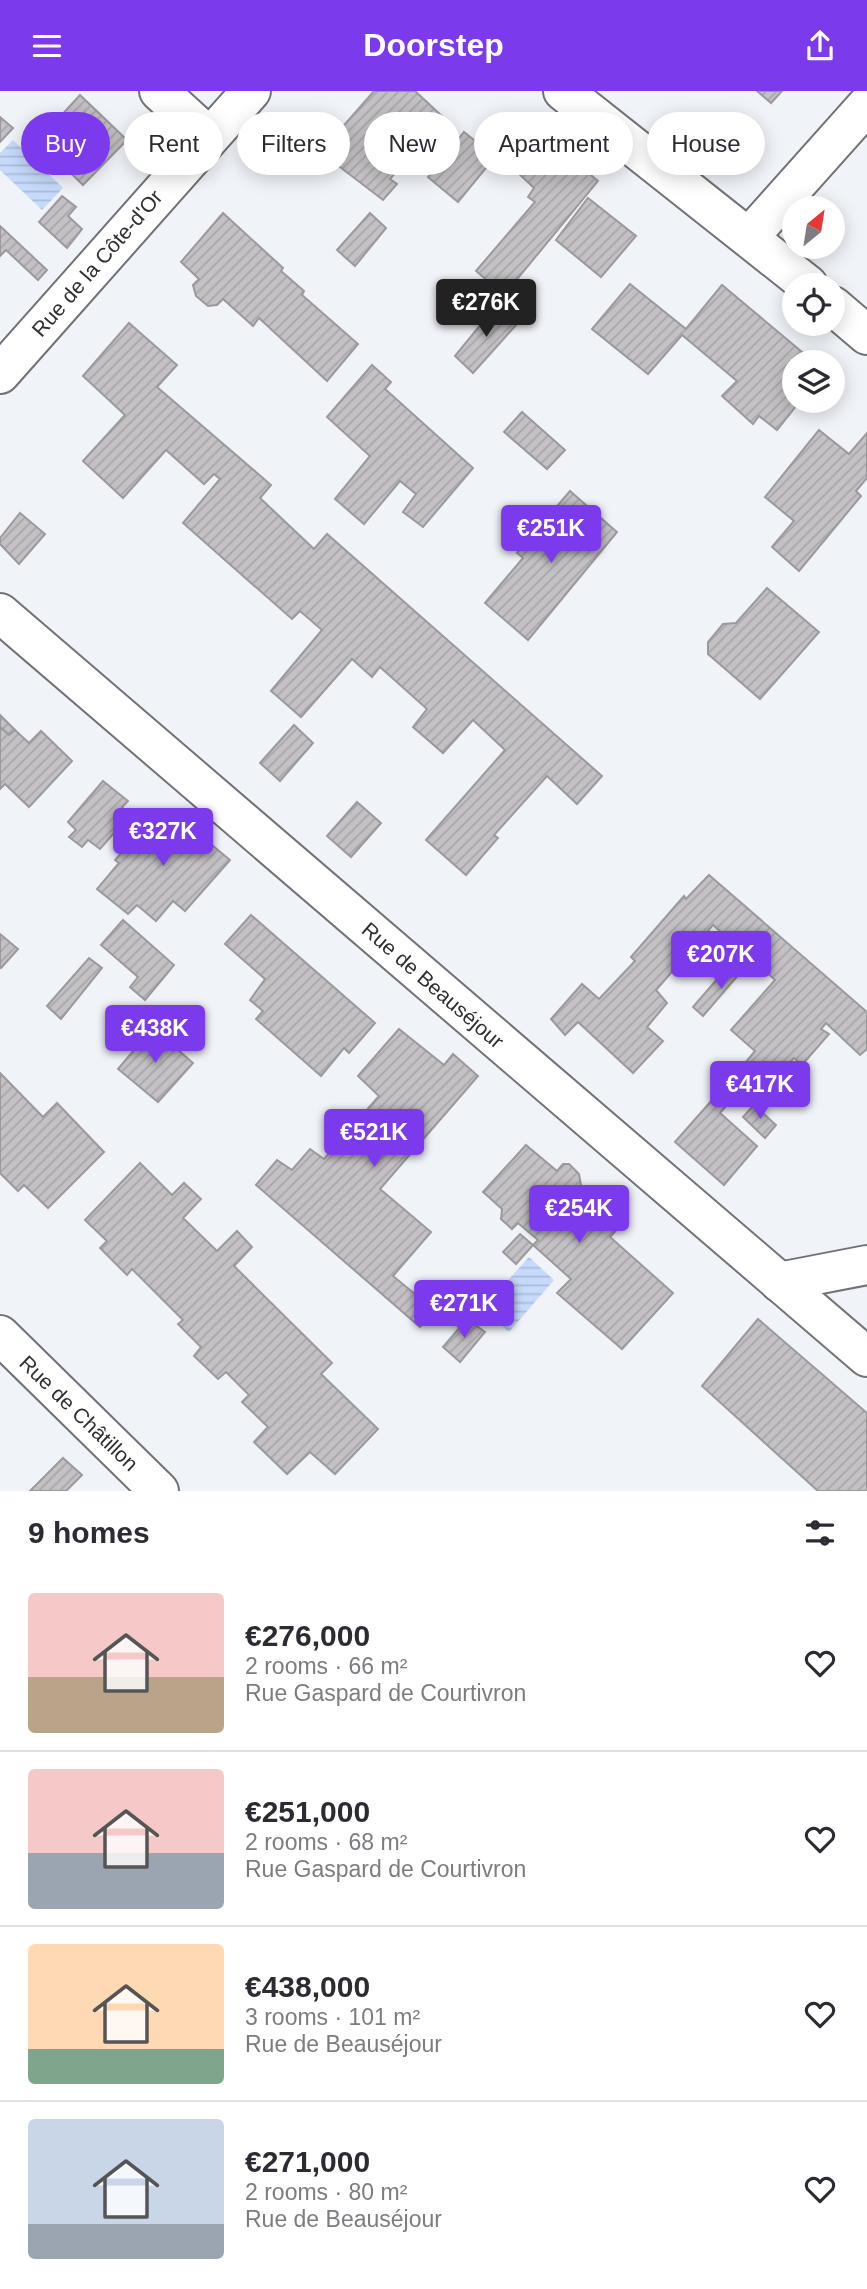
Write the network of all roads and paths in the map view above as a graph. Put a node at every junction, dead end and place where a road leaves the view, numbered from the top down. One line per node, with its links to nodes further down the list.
1 (159, 91): 5 (street)
2 (251, 91): 6 (street, Rue de la Côte-d'Or)
3 (563, 91): 8 (street)
4 (867, 105): 8 (street)
5 (182, 112)
6 (223, 120)
7 (174, 175): 12 (street, Rue de la Côte-d'Or)
8 (750, 236): 9 (street)
9 (794, 273)
10 (845, 316): 11 (street)
11 (867, 335)
12 (0, 374)
13 (0, 613): 15 (street, Rue de Beauséjour)
14 (867, 1265): 15 (street)
15 (779, 1282): 17 (street, Rue de Beauséjour)
16 (0, 1335): 18 (street, Rue de Châtillon)
17 (867, 1357)
18 (159, 1491)

